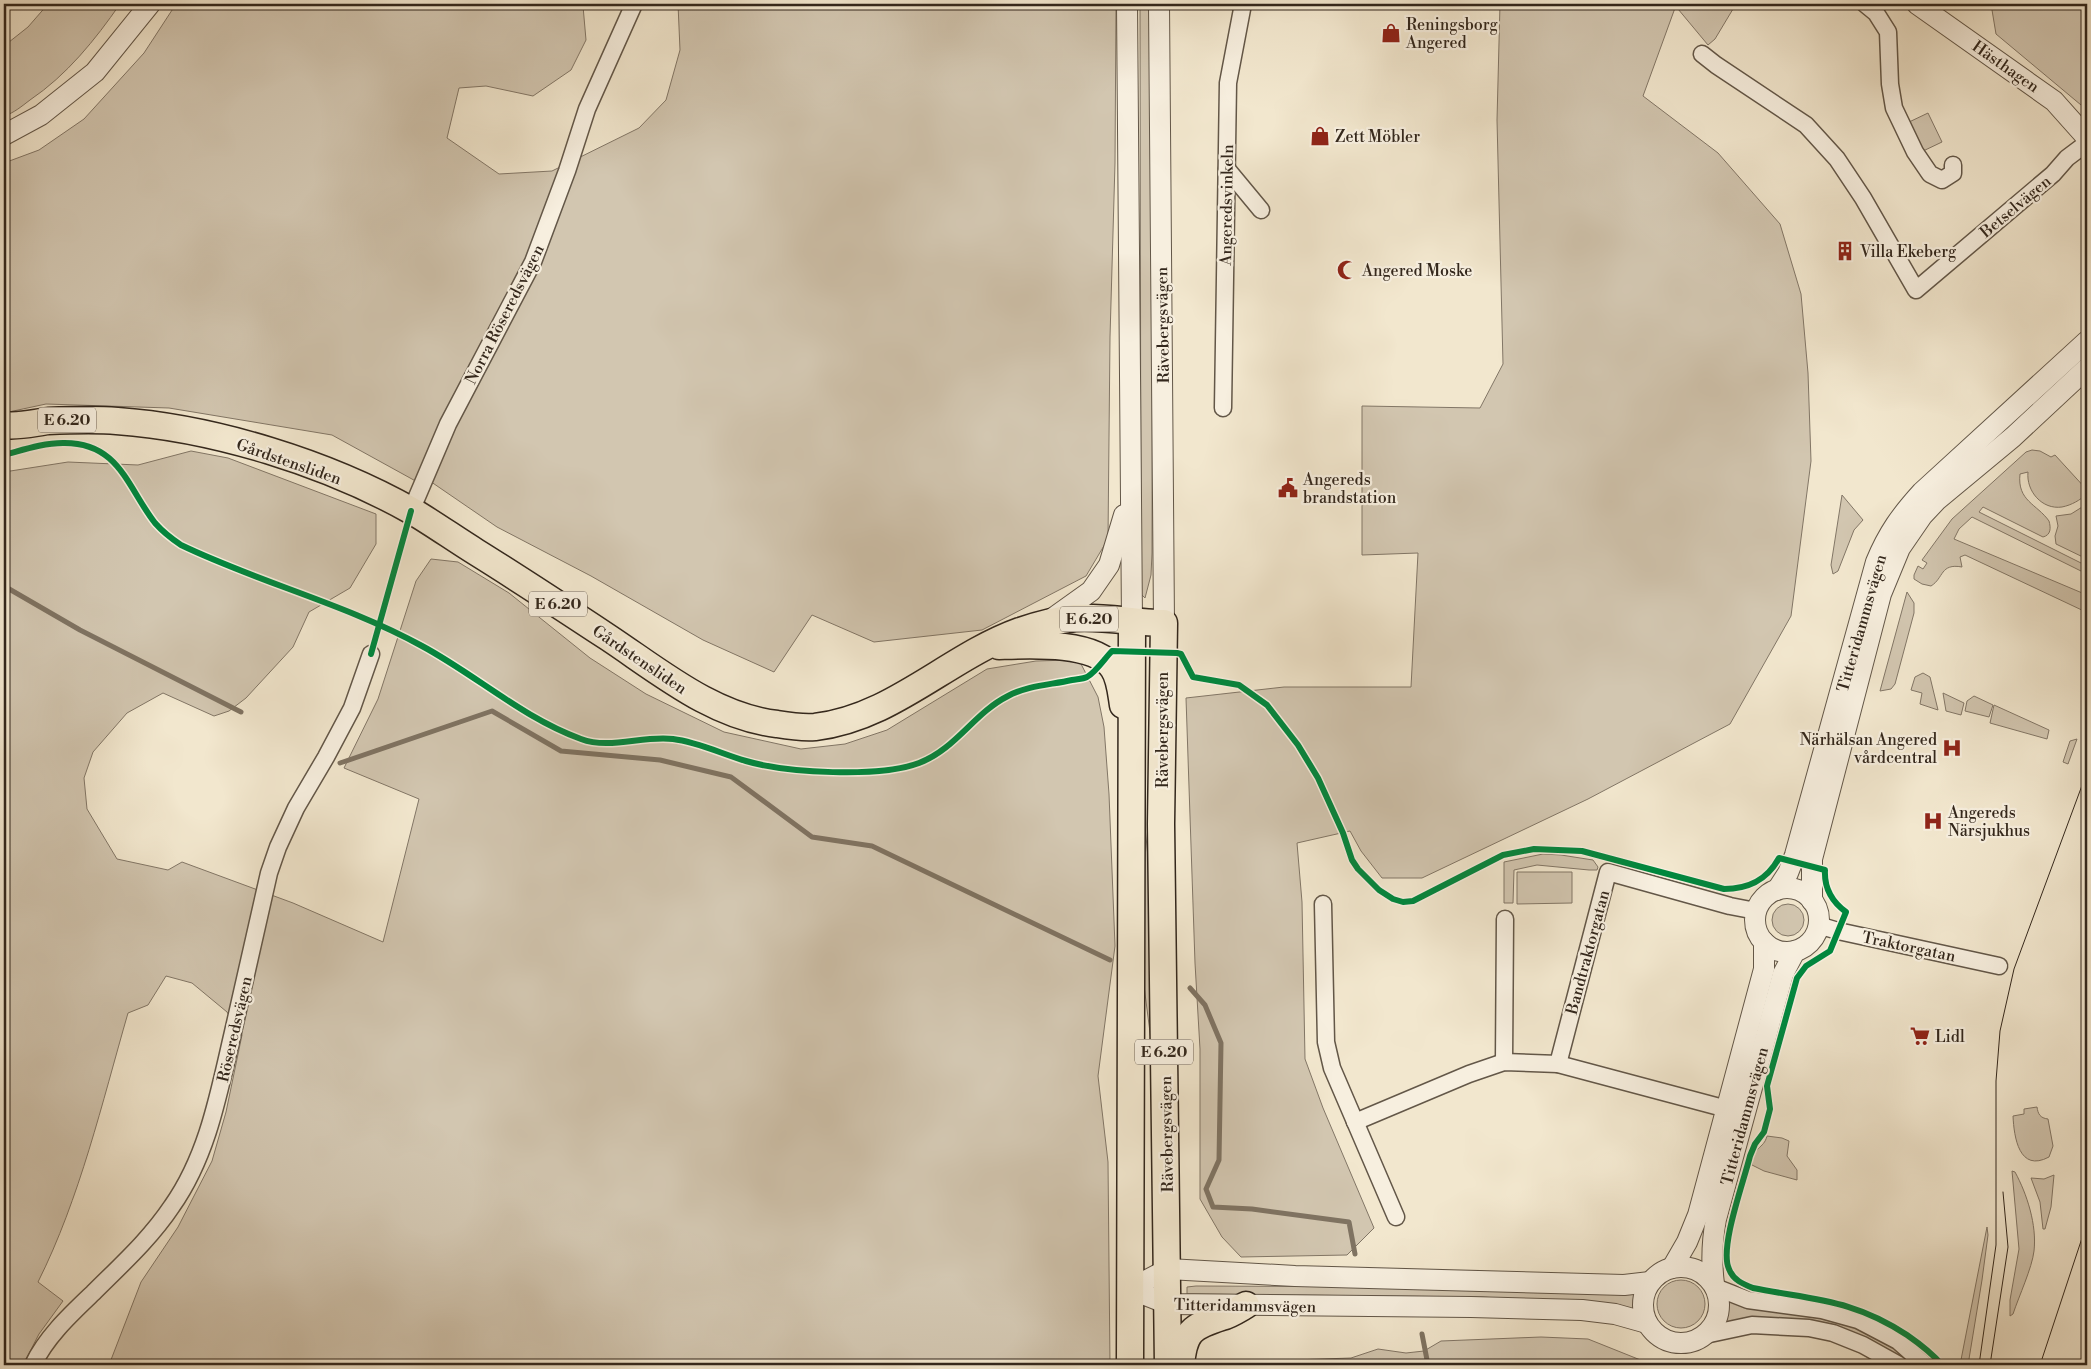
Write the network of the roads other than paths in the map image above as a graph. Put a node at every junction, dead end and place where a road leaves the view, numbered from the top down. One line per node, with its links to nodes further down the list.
1 (150, 4): 9 (street)
2 (634, 4): 20 (street, Norra Röseredsvägen)
3 (1127, 4): 19 (street, Rävebergsvägen)
4 (1159, 4): 23 (street, Rävebergsvägen)
5 (1243, 4): 13 (street, Angeredsvinkeln)
6 (1865, 4): 12 (street)
7 (1916, 4): 10 (street, Hästhagen)
8 (1702, 54): 11 (street, Betselvägen)
9 (4, 135)
10 (2087, 138)
11 (2087, 143)
12 (1953, 165)
13 (1227, 169): 14 (street); 17 (street, Angeredsvinkeln)
14 (1261, 210)
15 (2087, 341): 27 (street, Titteridammsvägen)
16 (2087, 368): 28 (street, Titteridammsvägen)
17 (1222, 408)
18 (8, 428): 20 (highway, Gårdstensliden / E 6.20)
19 (1131, 481): 21 (street, Rävebergsvägen); 22 (street, Rävebergsvägen)
20 (411, 511): 24 (highway, Gårdstensliden / E 6.20)
21 (1132, 622): 22 (highway, Gårdstensliden / E 6.20); 23 (highway, Gårdstensliden / E 6.20); 26 (highway, Rävebergsvägen / E 6.20)
22 (1047, 623): 24 (highway, Gårdstensliden / E 6.20)
23 (1164, 623): 42 (highway, Rävebergsvägen / E 6.20)
24 (986, 647): 26 (highway, E 6.20)
25 (371, 654): 50 (street, Röseredsvägen)
26 (1132, 764): 45 (highway, Rävebergsvägen / E 6.20)
27 (1777, 890): 28 (street); 30 (street)
28 (1812, 901): 32 (street)
29 (1323, 904): 39 (street)
30 (1756, 911): 33 (street); 37 (street, Bandtraktorgatan)
31 (1505, 919): 36 (street)
32 (1818, 924): 34 (street); 35 (street, Traktorgatan)
33 (1764, 942): 34 (street); 38 (street, Titteridammsvägen)
34 (1795, 951): 44 (street, Titteridammsvägen)
35 (2000, 966)
36 (1504, 1062): 37 (street); 39 (street)
37 (1558, 1064): 38 (street)
38 (1727, 1109): 41 (street, Titteridammsvägen)
39 (1354, 1122): 40 (street)
40 (1396, 1217)
41 (1672, 1268): 43 (street); 44 (street)
42 (1168, 1269): 43 (street, Titteridammsvägen); 45 (street); 46 (highway, Rävebergsvägen / E 6.20)
43 (1650, 1282): 48 (street)
44 (1715, 1286): 49 (street); 55 (street)
45 (1130, 1289): 46 (street, Titteridammsvägen); 51 (highway, Rävebergsvägen / E 6.20)
46 (1168, 1304): 47 (street, Titteridammsvägen); 52 (highway, Rävebergsvägen / E 6.20)
47 (1246, 1305): 48 (street, Titteridammsvägen); 53 (highway)
48 (1647, 1323): 49 (street)
49 (1705, 1335): 54 (street)
50 (33, 1365)
51 (1130, 1365)
52 (1168, 1365)
53 (1182, 1365)
54 (1899, 1365)
55 (1925, 1365)

